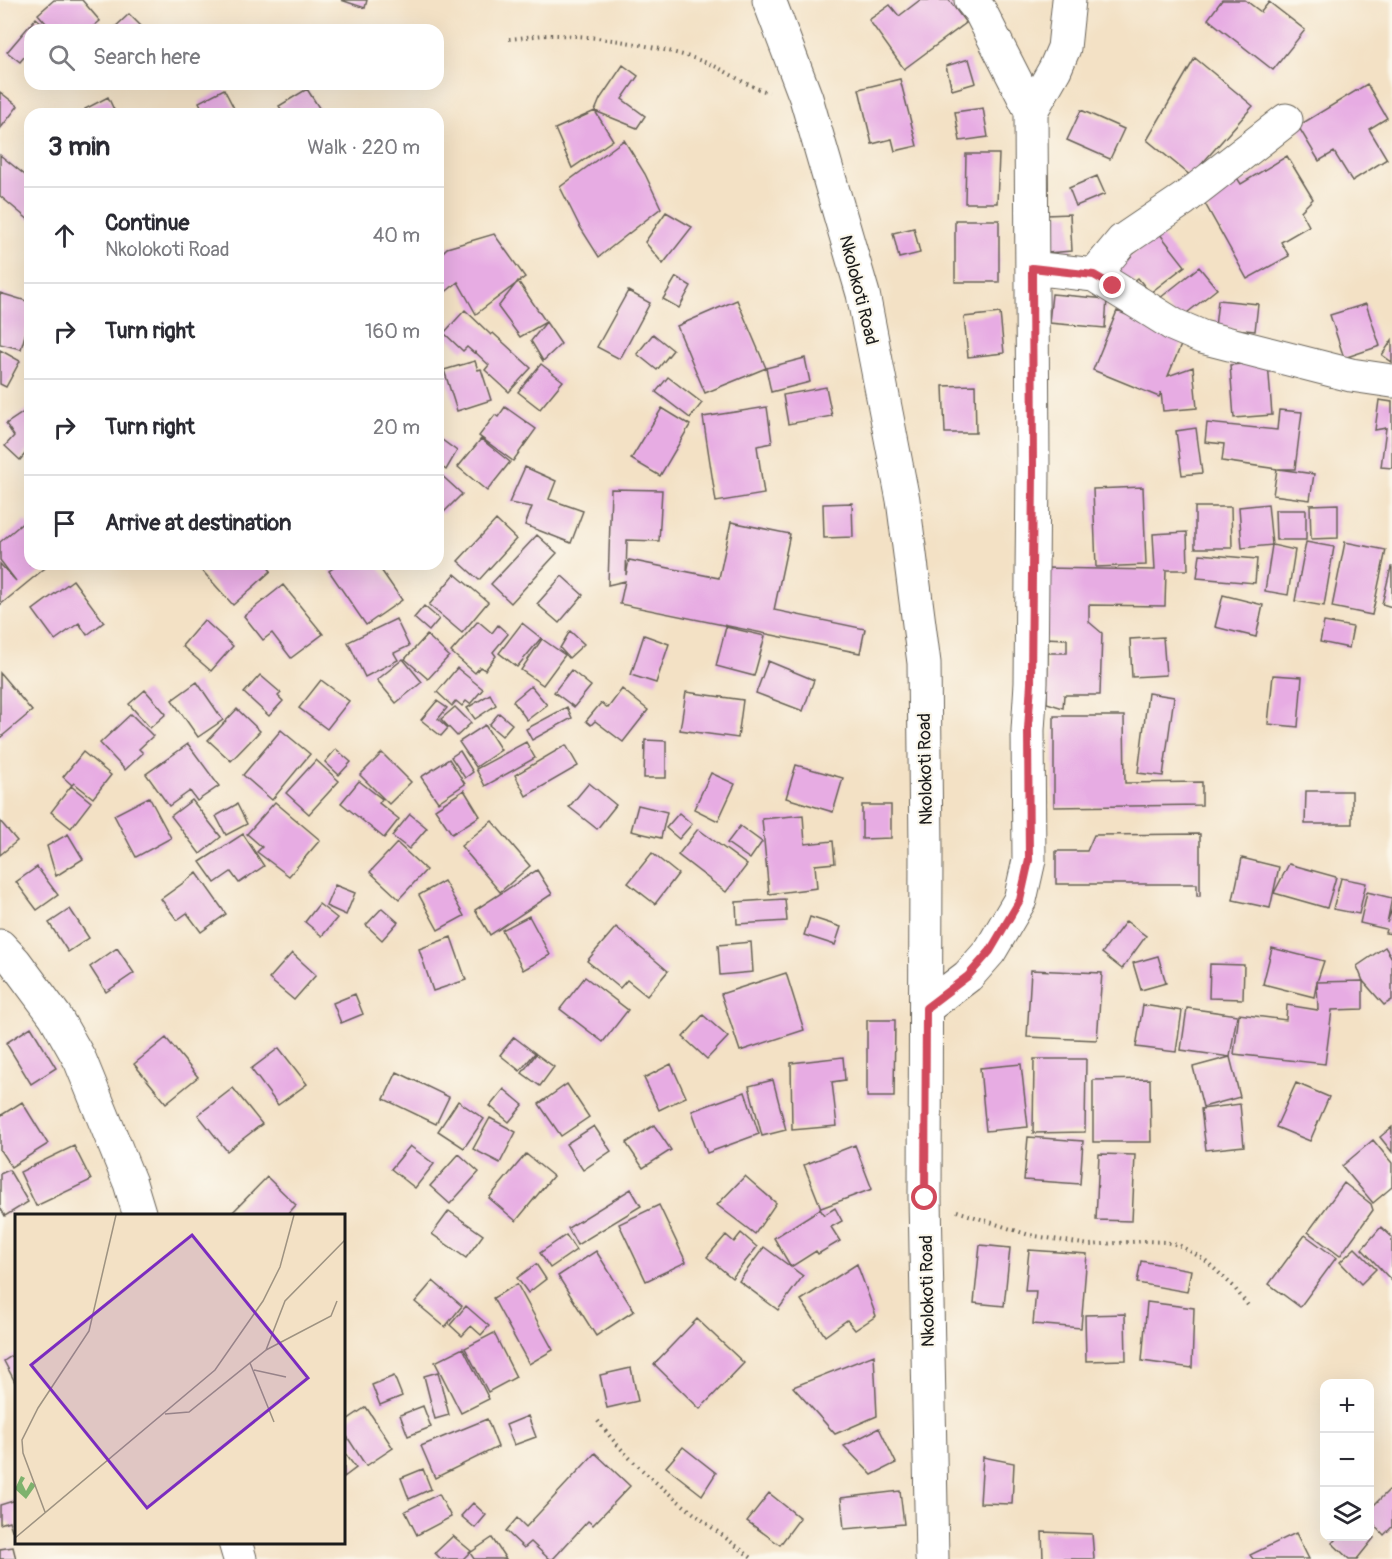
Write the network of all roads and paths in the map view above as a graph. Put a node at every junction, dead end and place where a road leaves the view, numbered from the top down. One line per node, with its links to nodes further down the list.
1 (769, 0): 5 (street, Nkolokoti Road)
2 (971, 0): 6 (street)
3 (1069, 0): 6 (street)
4 (509, 39): 5 (path)
5 (806, 98): 12 (street, Nkolokoti Road)
6 (1031, 111): 8 (street)
7 (1286, 120): 9 (street)
8 (1032, 268): 9 (street); 12 (street)
9 (1094, 275): 10 (street)
10 (1392, 381)
11 (0, 946): 14 (street)
12 (926, 1008): 13 (street, Nkolokoti Road)
13 (925, 1198): 15 (path); 20 (street, Nkolokoti Road)
14 (140, 1214)
15 (1250, 1308)
16 (598, 1421): 19 (path)
17 (236, 1544): 18 (street)
18 (240, 1559)
19 (753, 1559)
20 (932, 1559)

